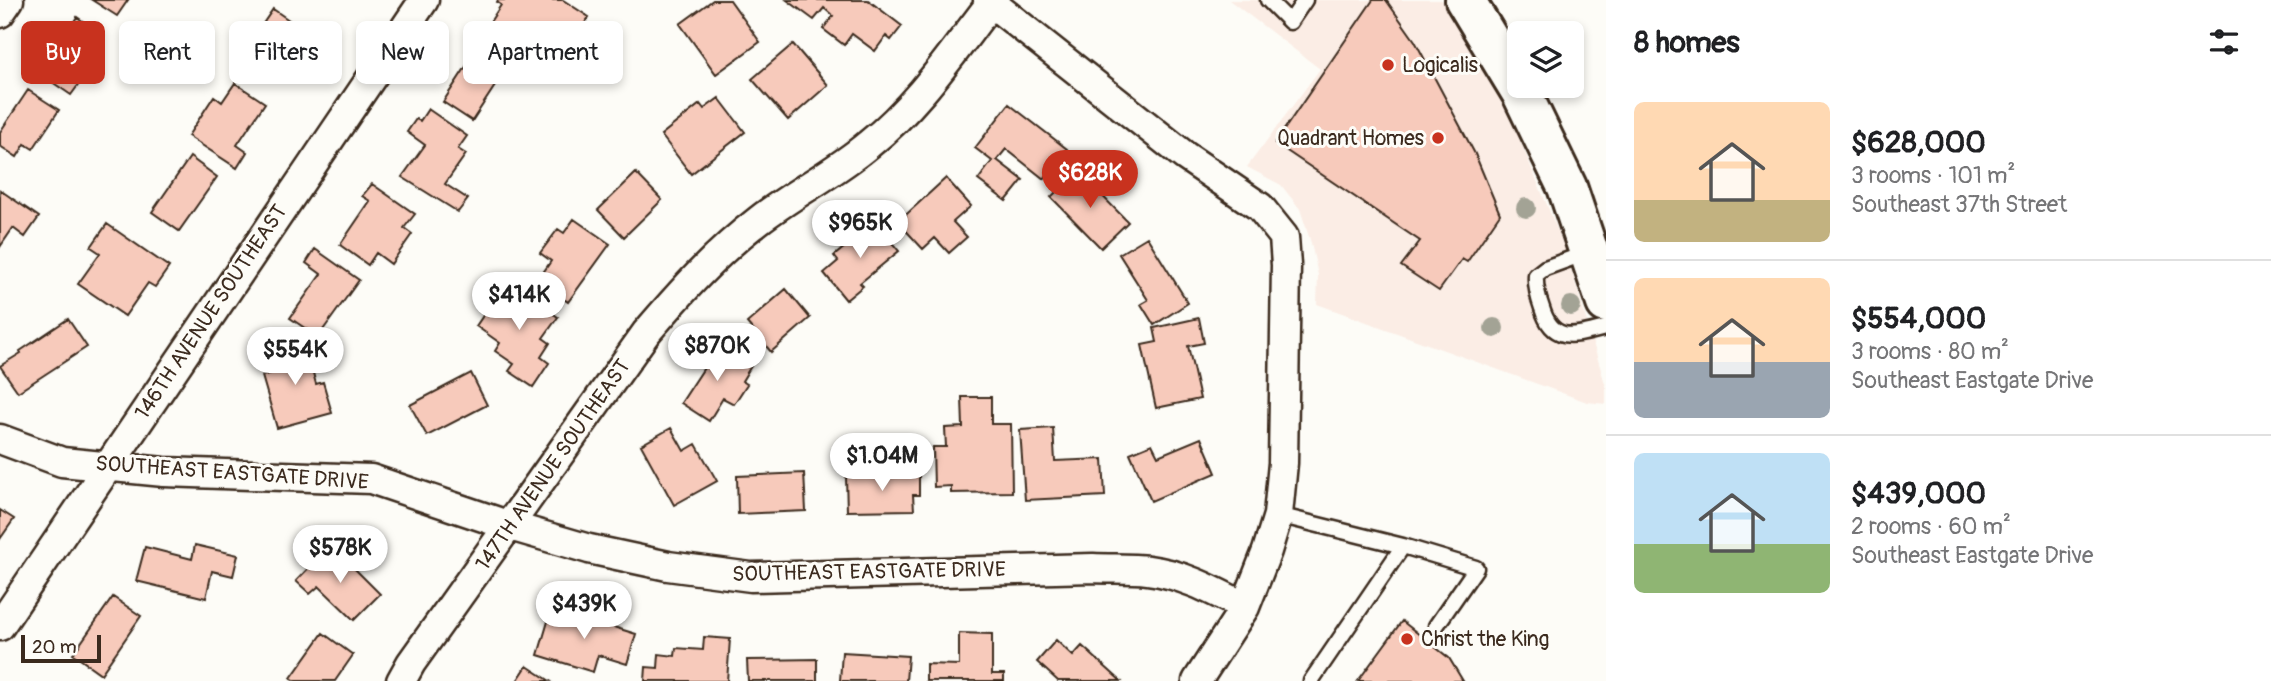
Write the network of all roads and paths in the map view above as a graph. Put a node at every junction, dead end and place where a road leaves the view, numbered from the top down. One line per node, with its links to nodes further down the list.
1 (9, 0): 7 (street)
2 (424, 0): 12 (street, 146TH AVENUE SOUTHEAST)
3 (1268, 0): 4 (lane)
4 (1304, 0)
5 (1465, 0): 8 (main road)
6 (989, 1): 13 (street); 14 (street, 147TH AVENUE SOUTHEAST)
7 (0, 13)
8 (1590, 252): 9 (main road); 10 (lane)
9 (1606, 303)
10 (1606, 328)
11 (0, 439): 12 (street, SOUTHEAST EASTGATE DRIVE)
12 (107, 466): 14 (street, SOUTHEAST EASTGATE DRIVE); 17 (street, 146TH AVENUE SOUTHEAST)
13 (1278, 515): 15 (lane); 16 (street)
14 (510, 526): 16 (street, SOUTHEAST EASTGATE DRIVE); 19 (street, 147TH AVENUE SOUTHEAST)
15 (1403, 546): 18 (lane); 21 (lane)
16 (1245, 607): 20 (street)
17 (0, 626)
18 (1436, 626)
19 (401, 681)
20 (1197, 681)
21 (1311, 681)

